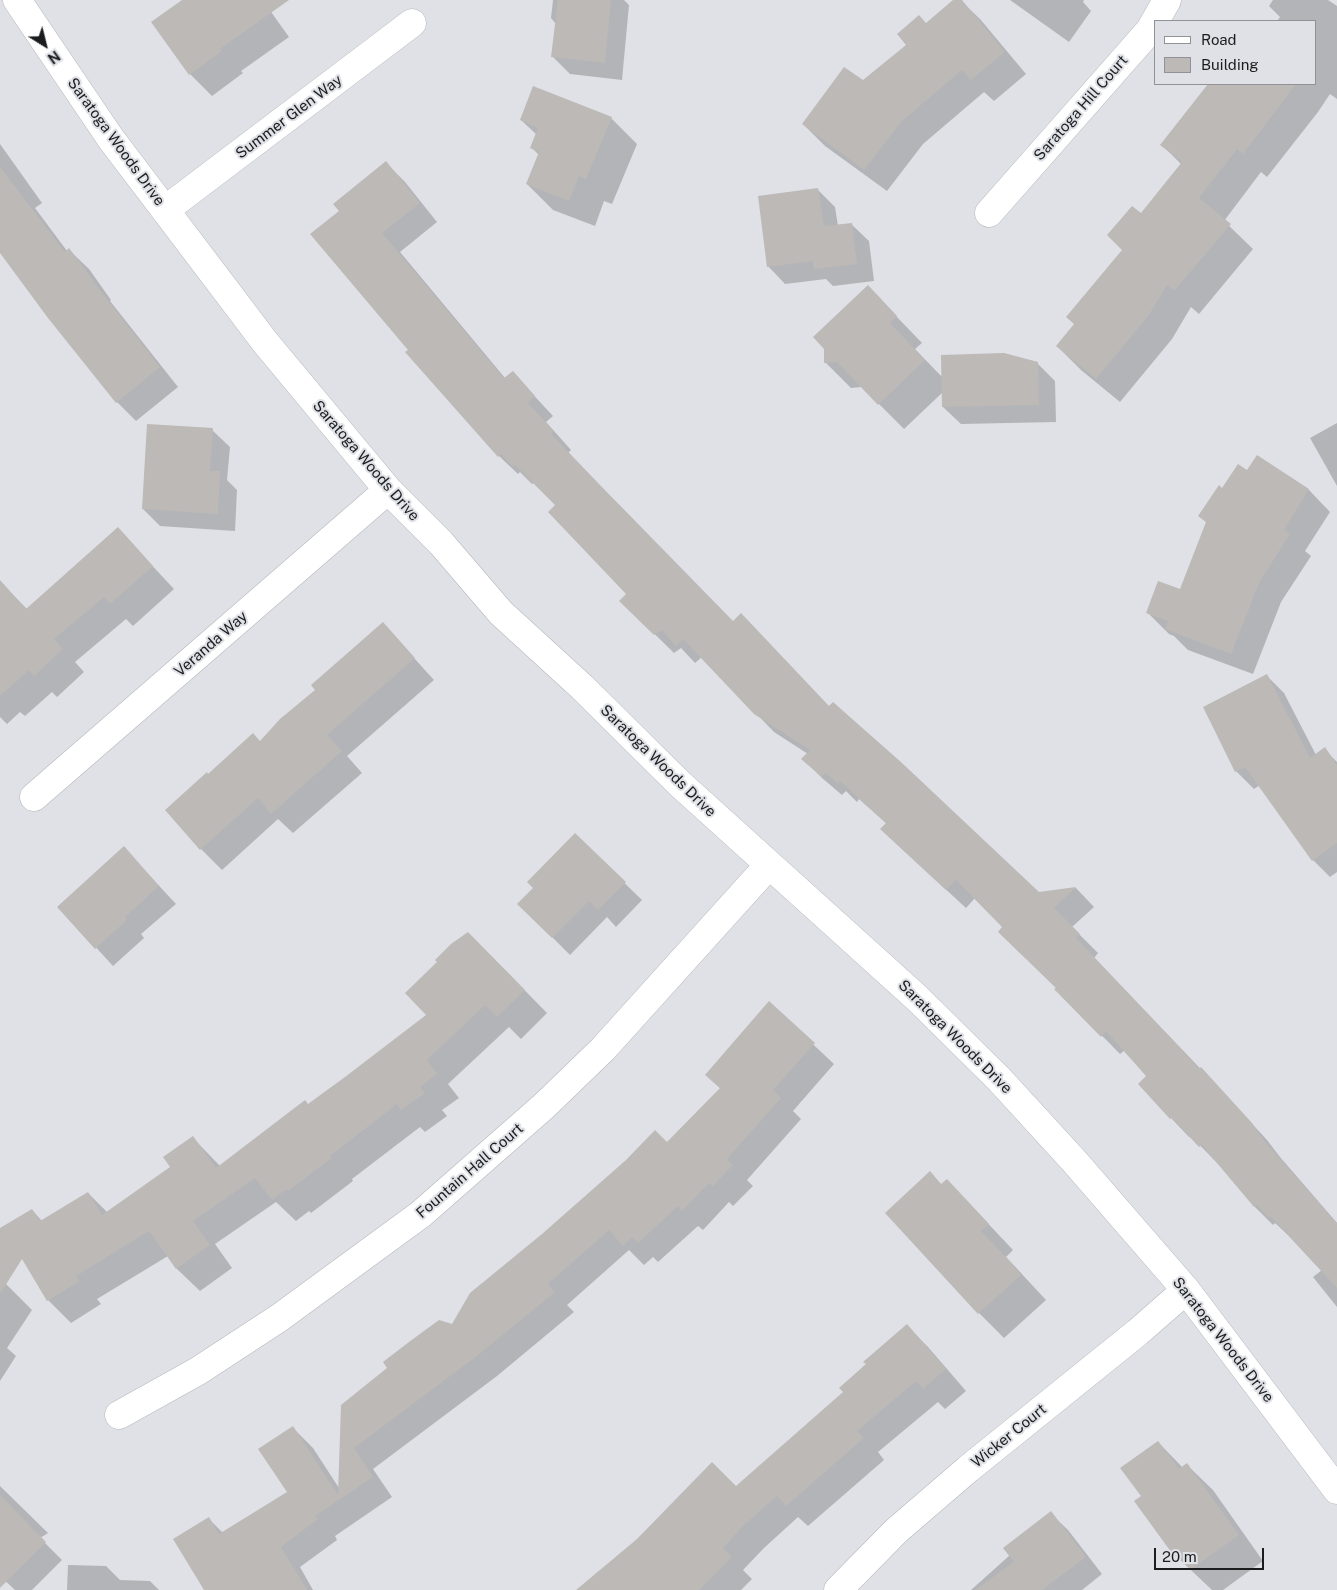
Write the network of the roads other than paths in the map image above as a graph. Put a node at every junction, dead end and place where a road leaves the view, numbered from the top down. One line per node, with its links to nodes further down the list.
1 (17, 0): 6 (street, Saratoga Woods Drive)
2 (1167, 0): 3 (street, Saratoga Hill Court)
3 (1156, 20)
4 (412, 23): 6 (street, Summer Glen Way)
5 (1154, 23): 7 (street, Saratoga Hill Court)
6 (165, 210): 8 (street, Saratoga Woods Drive)
7 (989, 213)
8 (388, 490): 9 (street, Veranda Way); 10 (street, Saratoga Woods Drive)
9 (34, 797)
10 (769, 865): 11 (street, Saratoga Woods Drive); 12 (street, Fountain Hall Court)
11 (1186, 1290): 13 (street, Saratoga Woods Drive); 14 (street, Wicker Court)
12 (119, 1415)
13 (1337, 1490)
14 (838, 1590)

